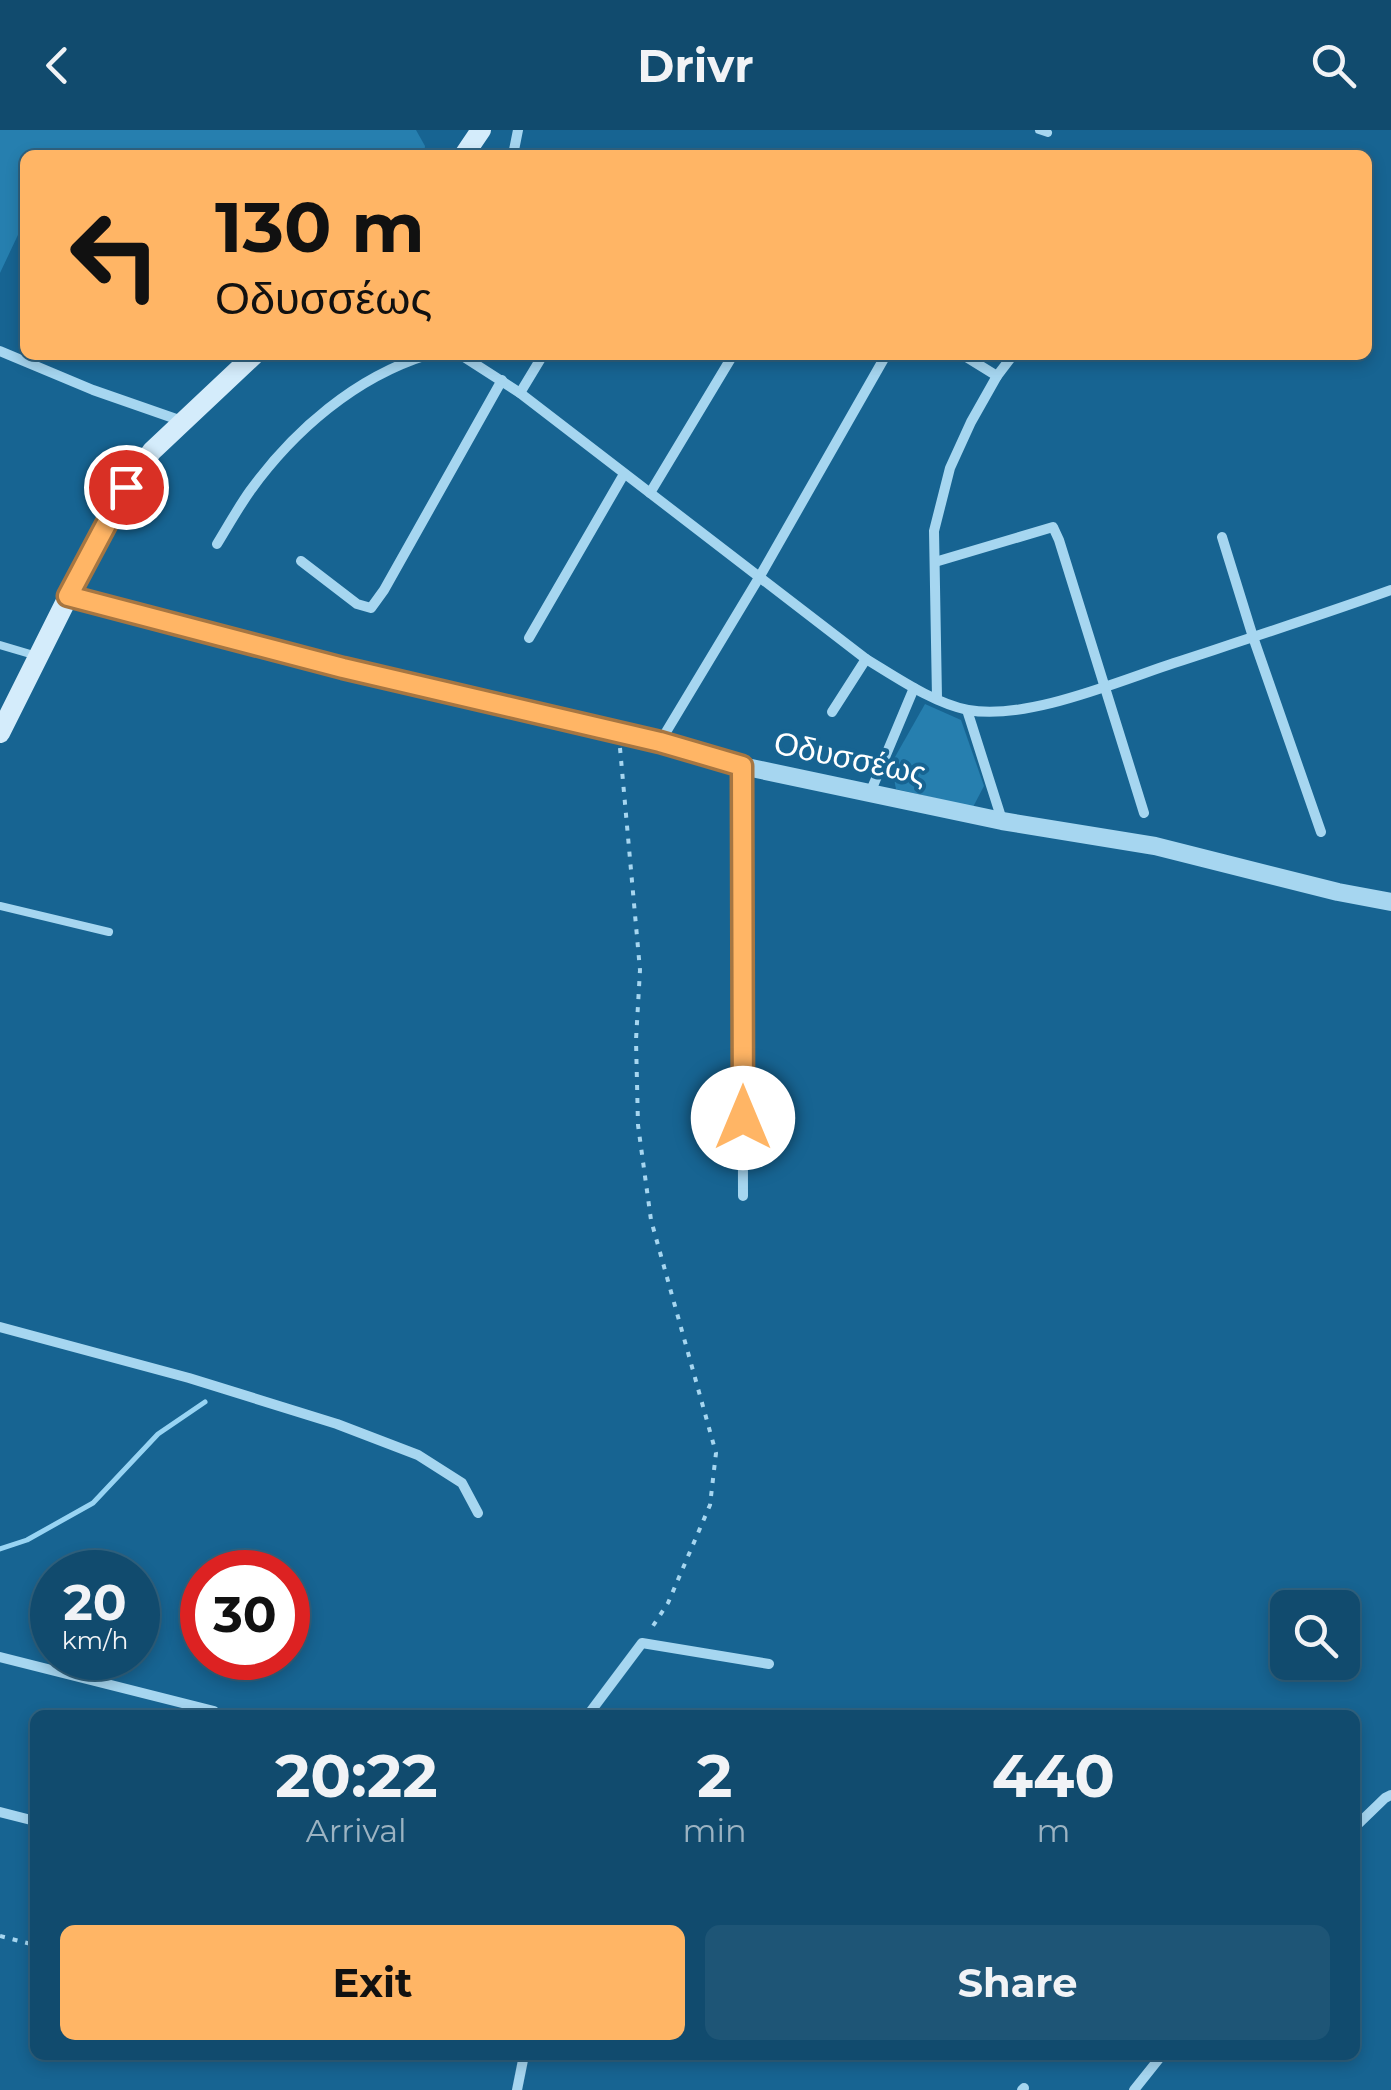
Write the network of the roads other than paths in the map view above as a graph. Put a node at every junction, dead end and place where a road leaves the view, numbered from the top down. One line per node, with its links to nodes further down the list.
1 (21, 360): 13 (street)
2 (249, 360): 13 (main road)
3 (411, 360): 17 (street)
4 (469, 360): 11 (street)
5 (540, 360): 12 (street)
6 (729, 360): 15 (street)
7 (883, 360): 20 (street)
8 (971, 360): 10 (street)
9 (1009, 360): 10 (street)
10 (997, 376): 19 (street)
11 (502, 380): 12 (street); 18 (street)
12 (520, 392): 14 (street)
13 (182, 421): 22 (main road)
14 (624, 474): 15 (street); 24 (street)
15 (650, 493): 20 (street)
16 (1222, 536): 23 (street)
17 (217, 544)
18 (301, 561)
19 (935, 562): 28 (street); 30 (street)
20 (760, 576): 27 (street); 34 (street)
21 (1391, 590): 23 (street)
22 (68, 596): 26 (main road); 34 (street, Οδυσσέως)
23 (1254, 637): 28 (street); 39 (street)
24 (528, 638)
25 (0, 645): 26 (lane)
26 (37, 656): 33 (main road)
27 (866, 659): 29 (street); 32 (street)
28 (1106, 685): 31 (street); 37 (street)
29 (914, 688): 30 (street); 36 (street)
30 (937, 698): 31 (street)
31 (967, 710): 38 (street)
32 (832, 712)
33 (0, 733)
34 (660, 742): 35 (street, Οδυσσέως)
35 (742, 766): 36 (street, Οδυσσέως); 43 (street)
36 (870, 793): 38 (street, Οδυσσέως)
37 (1144, 813)
38 (1002, 821): 40 (street, Οδυσσέως)
39 (1321, 832)
40 (1391, 902)
41 (0, 906): 42 (lane)
42 (109, 932)
43 (743, 1196)
44 (0, 1327): 45 (street)
45 (478, 1513)
46 (0, 1657): 48 (street)
47 (769, 1664): 49 (street)
48 (210, 1710)
49 (592, 1710)
50 (1391, 1795): 53 (street)
51 (0, 1812): 52 (street)
52 (30, 1820)
53 (1360, 1823)
54 (523, 2060): 56 (street)
55 (1158, 2060): 57 (street)
56 (517, 2090)
57 (1134, 2090)

